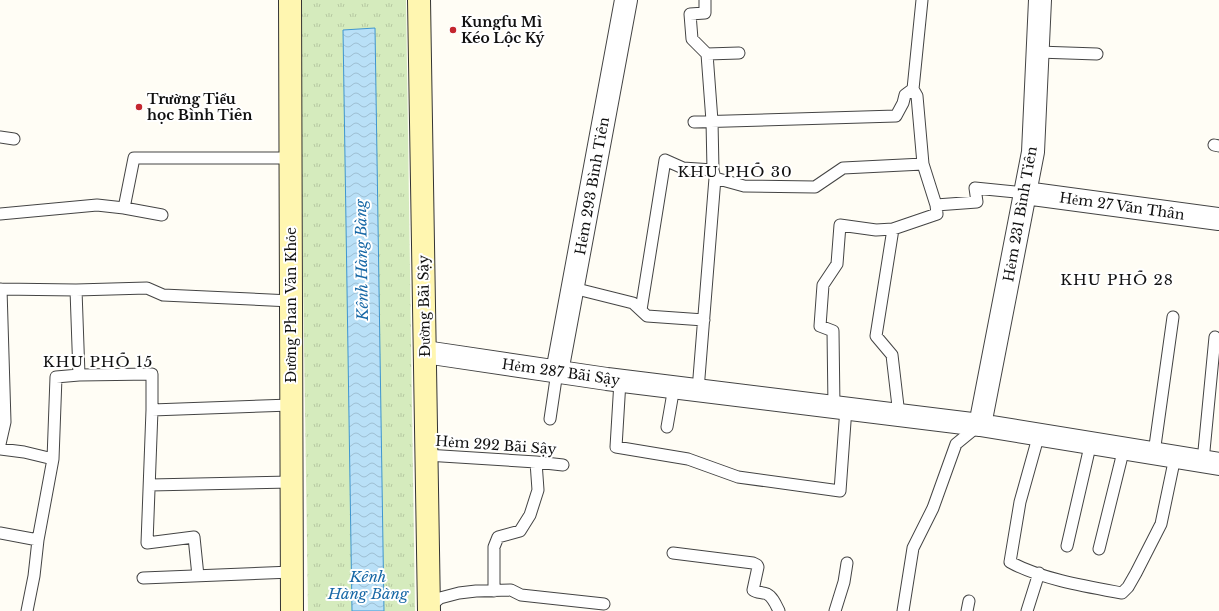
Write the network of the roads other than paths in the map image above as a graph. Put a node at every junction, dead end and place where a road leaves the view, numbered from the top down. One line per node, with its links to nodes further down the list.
1 (290, 0): 16 (street, Đường Phan Văn Khỏe)
2 (419, 0): 34 (street, Đường Bãi Sậy)
3 (626, 0): 26 (street, Hẻm 293 Bình Tiên)
4 (705, 0): 9 (lane)
5 (922, 0): 11 (lane)
6 (1040, 0): 7 (street, Hẻm 231 Bình Tiên)
7 (1038, 52): 10 (lane); 19 (street, Hẻm 231 Bình Tiên)
8 (739, 53): 9 (lane)
9 (708, 54): 12 (lane)
10 (1097, 54)
11 (913, 89): 12 (lane); 17 (lane)
12 (712, 121): 13 (lane); 18 (lane)
13 (694, 122)
14 (0, 137): 15 (lane)
15 (14, 139)
16 (290, 158): 21 (lane); 29 (street, Đường Phan Văn Khỏe)
17 (923, 164): 18 (lane); 20 (lane)
18 (714, 174): 30 (lane); 32 (lane)
19 (1025, 193): 20 (lane); 24 (street, Hẻm 27 Văn Thân); 45 (street, Hẻm 231 Bình Tiên)
20 (936, 205): 25 (lane)
21 (124, 208): 22 (lane); 23 (lane)
22 (0, 214)
23 (162, 215)
24 (1219, 219)
25 (893, 229): 41 (lane); 43 (lane)
26 (573, 288): 30 (lane); 35 (street, Hẻm 293 Bình Tiên)
27 (1, 289): 28 (lane); 49 (lane)
28 (76, 290): 29 (lane); 36 (lane)
29 (291, 301): 40 (street, Đường Phan Văn Khỏe)
30 (640, 310): 32 (lane)
31 (1173, 317): 52 (lane)
32 (704, 320): 39 (lane)
33 (1215, 337): 57 (lane)
34 (425, 352): 35 (street, Hẻm 287 Bãi Sậy); 53 (street, Đường Bãi Sậy)
35 (557, 372): 37 (street, Hẻm 287 Bãi Sậy); 44 (lane)
36 (79, 374): 42 (lane); 55 (lane)
37 (620, 381): 38 (street, Hẻm 287 Bãi Sậy); 41 (lane)
38 (674, 387): 39 (street, Hẻm 287 Bãi Sậy); 46 (lane)
39 (698, 390): 41 (street)
40 (291, 405): 42 (lane); 59 (street, Đường Phan Văn Khỏe)
41 (840, 407): 43 (street)
42 (152, 410): 60 (lane)
43 (899, 415): 45 (street)
44 (550, 419)
45 (980, 425): 47 (street); 78 (lane)
46 (667, 427)
47 (1039, 434): 48 (street); 68 (lane)
48 (1090, 442): 50 (street); 63 (lane)
49 (0, 444)
50 (1124, 448): 52 (street); 64 (lane)
51 (0, 449): 55 (lane)
52 (1154, 453): 54 (street)
53 (426, 455): 56 (lane, Hẻm 292 Bãi Sậy); 73 (street, Đường Bãi Sậy)
54 (1175, 457): 57 (street); 68 (lane)
55 (53, 460): 62 (lane)
56 (536, 462): 58 (lane, Hẻm 292 Bãi Sậy); 71 (lane)
57 (1211, 463)
58 (563, 465)
59 (291, 482): 60 (lane); 67 (street, Đường Phan Văn Khỏe)
60 (150, 484): 69 (lane)
61 (0, 533): 62 (lane)
62 (38, 540): 74 (lane)
63 (1067, 546)
64 (1099, 550)
65 (673, 553): 76 (lane)
66 (847, 563): 77 (lane)
67 (292, 572): 69 (lane); 75 (street, Đường Phan Văn Khỏe)
68 (1039, 573): 79 (lane)
69 (198, 576): 70 (lane)
70 (143, 578)
71 (494, 591): 72 (lane); 73 (lane)
72 (604, 604)
73 (429, 609)
74 (27, 611)
75 (292, 611)
76 (779, 611)
77 (835, 611)
78 (903, 611)
79 (1027, 611)

